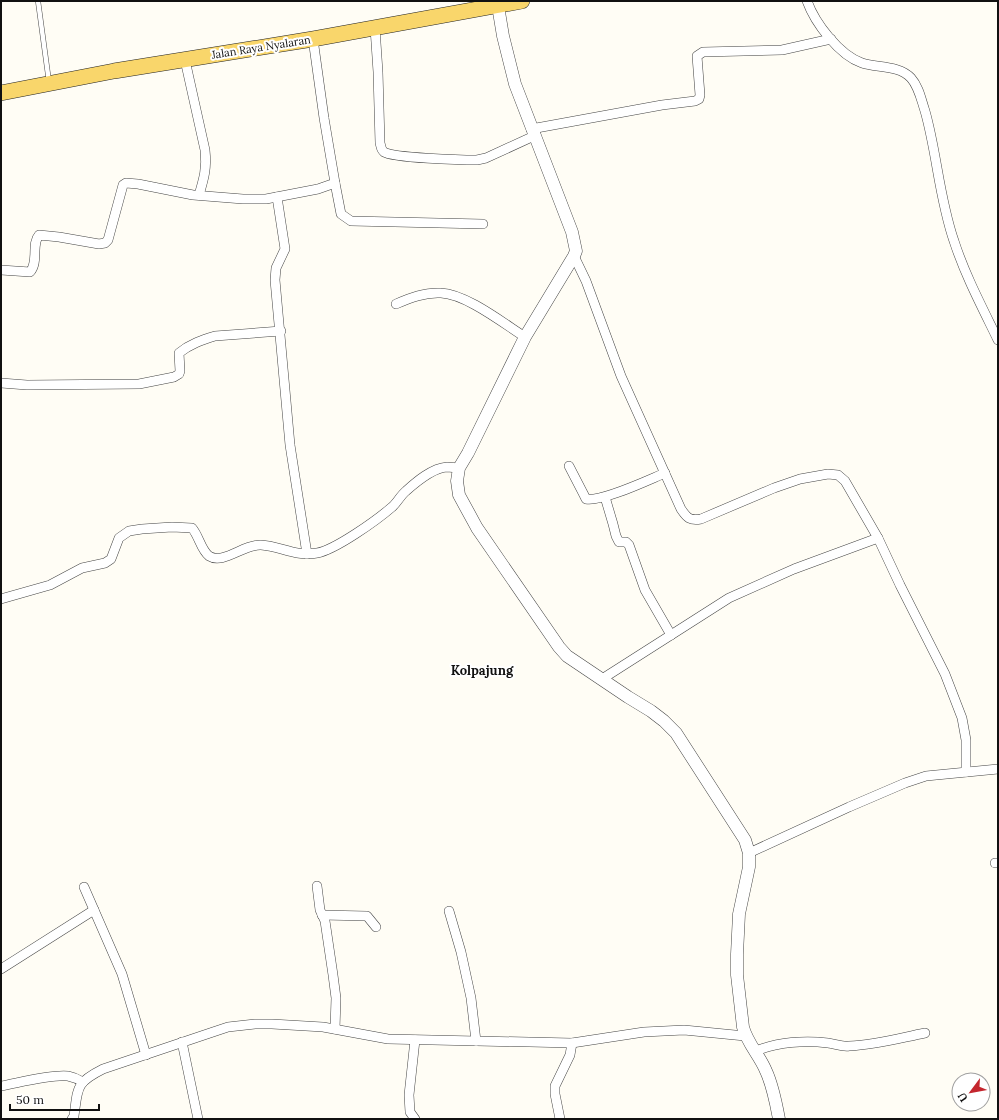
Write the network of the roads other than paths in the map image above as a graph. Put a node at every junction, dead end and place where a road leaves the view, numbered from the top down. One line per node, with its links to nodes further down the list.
1 (38, 1): 9 (lane)
2 (522, 1): 4 (main road, Jalan Raya Nyalaran)
3 (807, 1): 7 (street)
4 (498, 6): 5 (main road, Jalan Raya Nyalaran); 11 (street)
5 (375, 28): 6 (main road, Jalan Raya Nyalaran); 11 (street)
6 (313, 39): 8 (main road, Jalan Raya Nyalaran); 12 (street)
7 (830, 39): 11 (street); 21 (street)
8 (185, 60): 9 (main road, Jalan Raya Nyalaran); 13 (street)
9 (49, 84): 10 (main road, Jalan Raya Nyalaran)
10 (1, 93)
11 (533, 133): 16 (street)
12 (335, 183): 14 (street); 15 (street)
13 (199, 195): 14 (street); 17 (street)
14 (277, 197): 19 (street)
15 (482, 224)
16 (574, 256): 20 (street); 25 (street)
17 (1, 270)
18 (396, 304): 20 (street)
19 (280, 331): 22 (street); 28 (street)
20 (525, 337): 24 (street)
21 (998, 340)
22 (1, 383)
23 (569, 466): 26 (street)
24 (459, 468): 28 (street); 31 (street)
25 (665, 473): 26 (street); 27 (street)
26 (605, 497): 30 (street)
27 (878, 538): 30 (street); 33 (street)
28 (307, 554): 29 (street)
29 (1, 599)
30 (671, 635): 31 (street)
31 (602, 679): 34 (street)
32 (998, 769): 33 (street)
33 (966, 772): 34 (street)
34 (749, 853): 44 (street)
35 (318, 886): 39 (street)
36 (84, 887): 37 (street)
37 (94, 910): 41 (street); 50 (street)
38 (449, 911): 46 (street)
39 (322, 915): 40 (street); 42 (street)
40 (376, 927)
41 (1, 969)
42 (335, 1029): 45 (street); 47 (street)
43 (925, 1033): 49 (street)
44 (745, 1036): 48 (street); 49 (street)
45 (415, 1040): 46 (street); 55 (street)
46 (476, 1041): 48 (street)
47 (182, 1042): 50 (street); 54 (street)
48 (572, 1043): 56 (street)
49 (756, 1051): 57 (street)
50 (146, 1055): 51 (street)
51 (83, 1082): 52 (street); 53 (street)
52 (1, 1086)
53 (72, 1119)
54 (198, 1119)
55 (416, 1119)
56 (560, 1119)
57 (779, 1119)

